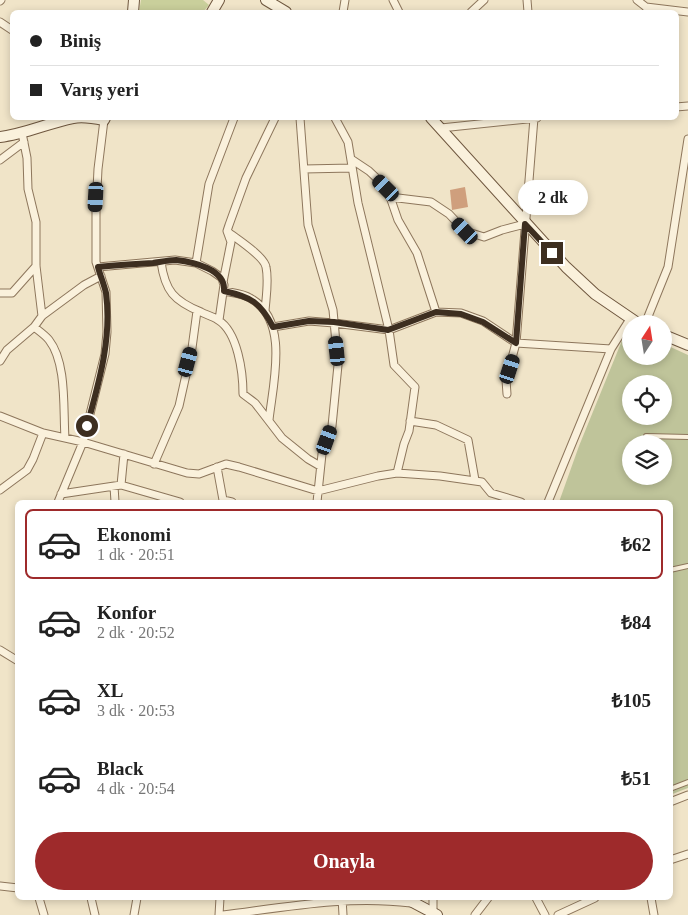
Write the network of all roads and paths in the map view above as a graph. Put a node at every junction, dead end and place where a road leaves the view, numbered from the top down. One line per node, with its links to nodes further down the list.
1 (484, 0): 5 (street)
2 (637, 0): 6 (street)
3 (269, 1): 4 (main road)
4 (283, 10)
5 (473, 10)
6 (647, 10)
7 (69, 120): 18 (main road)
8 (105, 120): 31 (street)
9 (232, 120): 29 (street)
10 (274, 120): 27 (street)
11 (300, 120): 23 (street)
12 (335, 120): 20 (street)
13 (433, 120): 16 (main road)
14 (501, 120): 16 (street)
15 (535, 120): 26 (street)
16 (441, 128): 26 (main road)
17 (0, 137): 18 (main road)
18 (23, 138): 21 (street); 30 (street)
19 (688, 139): 24 (street)
20 (351, 159): 22 (street); 25 (street)
21 (0, 160)
22 (352, 168): 23 (street); 46 (street)
23 (304, 169): 43 (street)
24 (685, 185): 40 (street)
25 (390, 197): 26 (street); 38 (street)
26 (525, 224): 39 (main road); 49 (street)
27 (227, 231): 33 (street); 37 (street)
28 (161, 262): 29 (street); 31 (street); 36 (street)
29 (196, 263): 33 (street)
30 (36, 266): 35 (street); 41 (street)
31 (98, 267): 32 (street)
32 (101, 276): 41 (street); 61 (street)
33 (223, 282): 34 (street)
34 (224, 291): 37 (street); 42 (street)
35 (0, 293)
36 (197, 311): 42 (street); 63 (street)
37 (265, 311): 45 (street)
38 (436, 312): 46 (street); 49 (street)
39 (626, 315)
40 (649, 315)
41 (42, 316): 44 (street)
42 (219, 320): 55 (street)
43 (334, 322): 45 (street); 46 (street); 65 (street)
44 (34, 327): 52 (street); 59 (street)
45 (273, 327): 55 (street)
46 (388, 330): 56 (street)
47 (622, 336): 51 (street)
48 (672, 338): 50 (main road)
49 (516, 343): 51 (street); 53 (street)
50 (688, 345)
51 (611, 349): 78 (street)
52 (0, 361)
53 (507, 394)
54 (0, 416): 57 (street)
55 (268, 420): 65 (street)
56 (410, 421): 66 (street); 67 (street)
57 (42, 433): 59 (street); 69 (street)
58 (672, 437): 60 (lane)
59 (65, 438): 61 (street)
60 (688, 438)
61 (83, 442): 62 (street); 71 (street)
62 (124, 454): 63 (street); 68 (street)
63 (154, 464): 64 (street)
64 (217, 466): 70 (street); 75 (street)
65 (320, 466): 70 (street)
66 (397, 473): 67 (street); 70 (street)
67 (475, 480): 77 (street)
68 (118, 486): 71 (street); 73 (street); 74 (street)
69 (0, 490)
70 (318, 491): 76 (street)
71 (61, 494): 72 (street)
72 (59, 500)
73 (115, 500)
74 (172, 500)
75 (223, 500)
76 (317, 500)
77 (505, 500)
78 (549, 500)
79 (688, 566): 80 (lane)
80 (673, 569)
81 (0, 650): 82 (street)
82 (15, 659)
83 (688, 782): 84 (lane)
84 (673, 788)
85 (688, 795): 86 (street)
86 (673, 801)
87 (688, 854): 88 (street)
88 (673, 859)
89 (0, 886): 90 (street)
90 (15, 888)
91 (40, 900): 106 (street)
92 (91, 900): 107 (street)
93 (137, 900): 108 (street)
94 (220, 900): 109 (street)
95 (335, 900): 110 (street)
96 (342, 900): 111 (street)
97 (390, 900): 104 (street)
98 (409, 900): 104 (main road)
99 (433, 900): 105 (street)
100 (486, 900): 112 (street)
101 (537, 900): 113 (street)
102 (591, 900): 114 (street)
103 (651, 900): 115 (street)
104 (417, 904): 105 (main road)
105 (435, 914)
106 (44, 915)
107 (95, 915)
108 (134, 915)
109 (219, 915)
110 (223, 915)
111 (343, 915)
112 (475, 915)
113 (545, 915)
114 (558, 915)
115 (654, 915)

